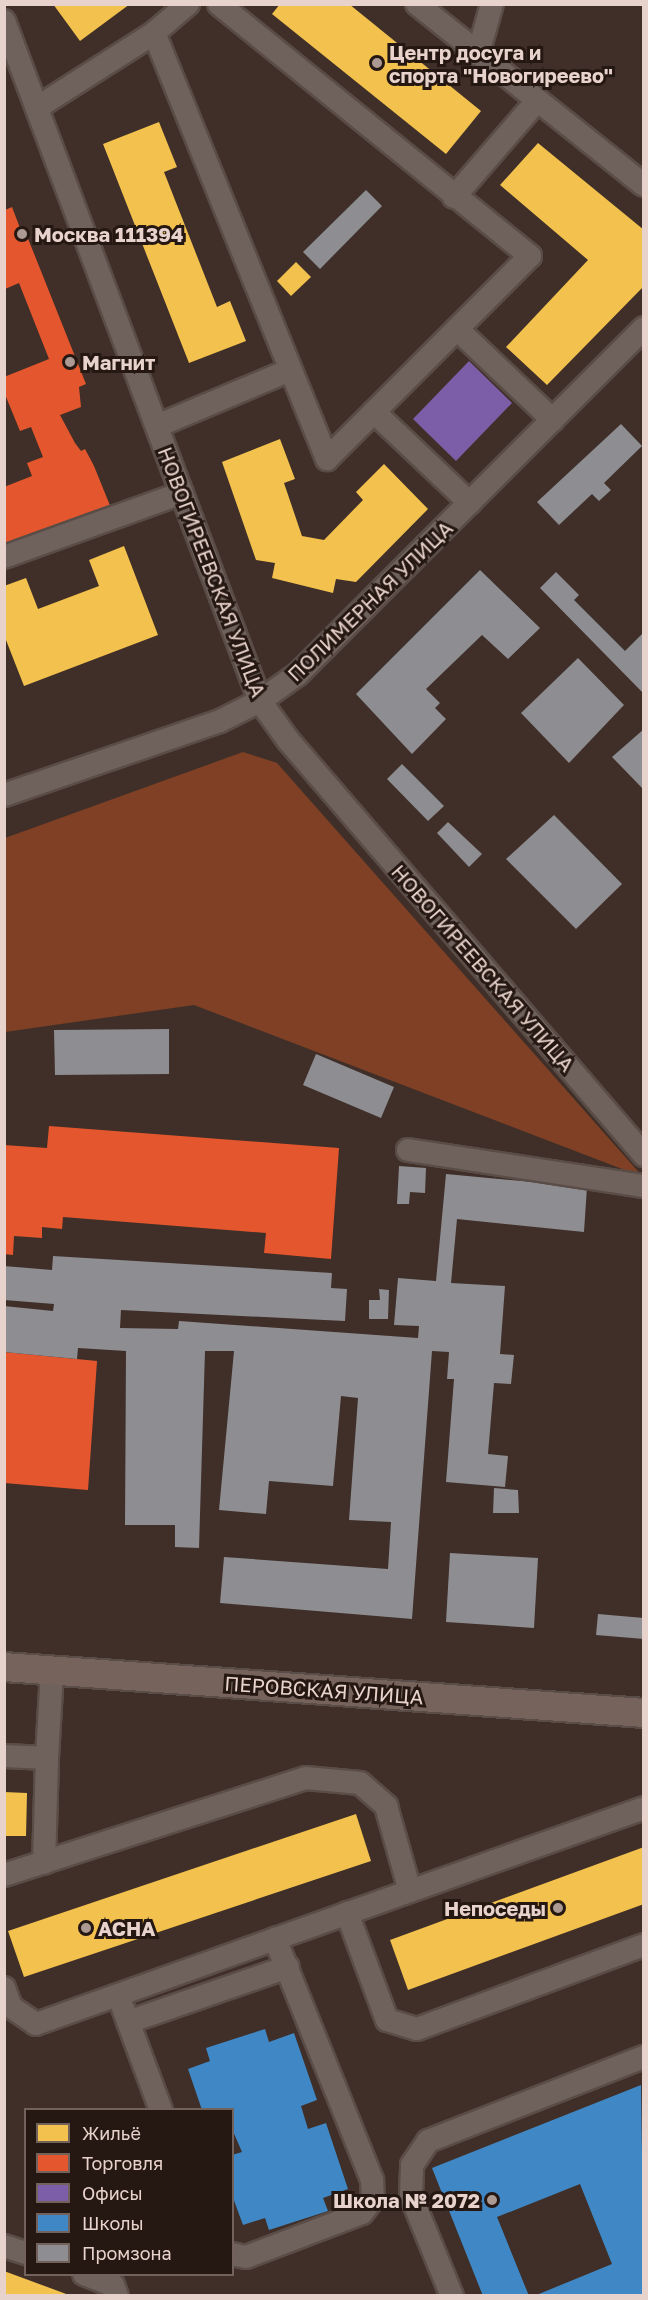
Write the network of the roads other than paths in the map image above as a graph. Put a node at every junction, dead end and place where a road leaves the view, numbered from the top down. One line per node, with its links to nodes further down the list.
1 (188, 4): 6 (street)
2 (219, 4): 11 (street)
3 (417, 4): 7 (street)
4 (492, 4): 7 (street)
5 (4, 21): 9 (street, НОВОГИРЕЕВСКАЯ УЛИЦА)
6 (154, 33): 9 (street); 14 (street)
7 (478, 54): 8 (street)
8 (537, 100): 10 (street); 11 (street)
9 (38, 107): 17 (street, НОВОГИРЕЕВСКАЯ УЛИЦА)
10 (644, 185)
11 (454, 197): 13 (street)
12 (644, 328): 16 (street, ПОЛИМЕРНАЯ УЛИЦА)
13 (457, 329): 15 (street); 16 (street)
14 (290, 370): 15 (street); 17 (street)
15 (374, 412): 19 (street)
16 (553, 420): 19 (street, ПОЛИМЕРНАЯ УЛИЦА)
17 (157, 426): 18 (street, НОВОГИРЕЕВСКАЯ УЛИЦА)
18 (182, 493): 20 (street); 21 (street, НОВОГИРЕЕВСКАЯ УЛИЦА)
19 (470, 504): 21 (street, ПОЛИМЕРНАЯ УЛИЦА)
20 (4, 557)
21 (260, 701): 22 (street, ПОЛИМЕРНАЯ УЛИЦА); 24 (street, НОВОГИРЕЕВСКАЯ УЛИЦА)
22 (4, 795)
23 (408, 1150): 25 (street)
24 (644, 1155)
25 (644, 1186)
26 (4, 1667): 27 (main road, ПЕРОВСКАЯ УЛИЦА)
27 (52, 1671): 28 (main road, ПЕРОВСКАЯ УЛИЦА); 30 (street)
28 (644, 1713)
29 (4, 1756): 30 (street)
30 (47, 1758): 32 (street)
31 (644, 1808): 34 (street)
32 (44, 1863): 33 (street); 34 (street)
33 (4, 1875)
34 (410, 1891): 35 (street)
35 (347, 1913): 36 (street); 37 (street)
36 (275, 1939): 38 (street); 40 (street)
37 (644, 1945)
38 (288, 1967): 41 (street); 46 (street)
39 (4, 1988): 40 (street)
40 (118, 1995): 41 (street)
41 (128, 2022): 43 (street)
42 (644, 2057): 49 (street)
43 (161, 2108)
44 (4, 2246): 45 (street)
45 (24, 2252)
46 (234, 2254)
47 (89, 2276): 48 (street)
48 (117, 2295)
49 (452, 2295)

